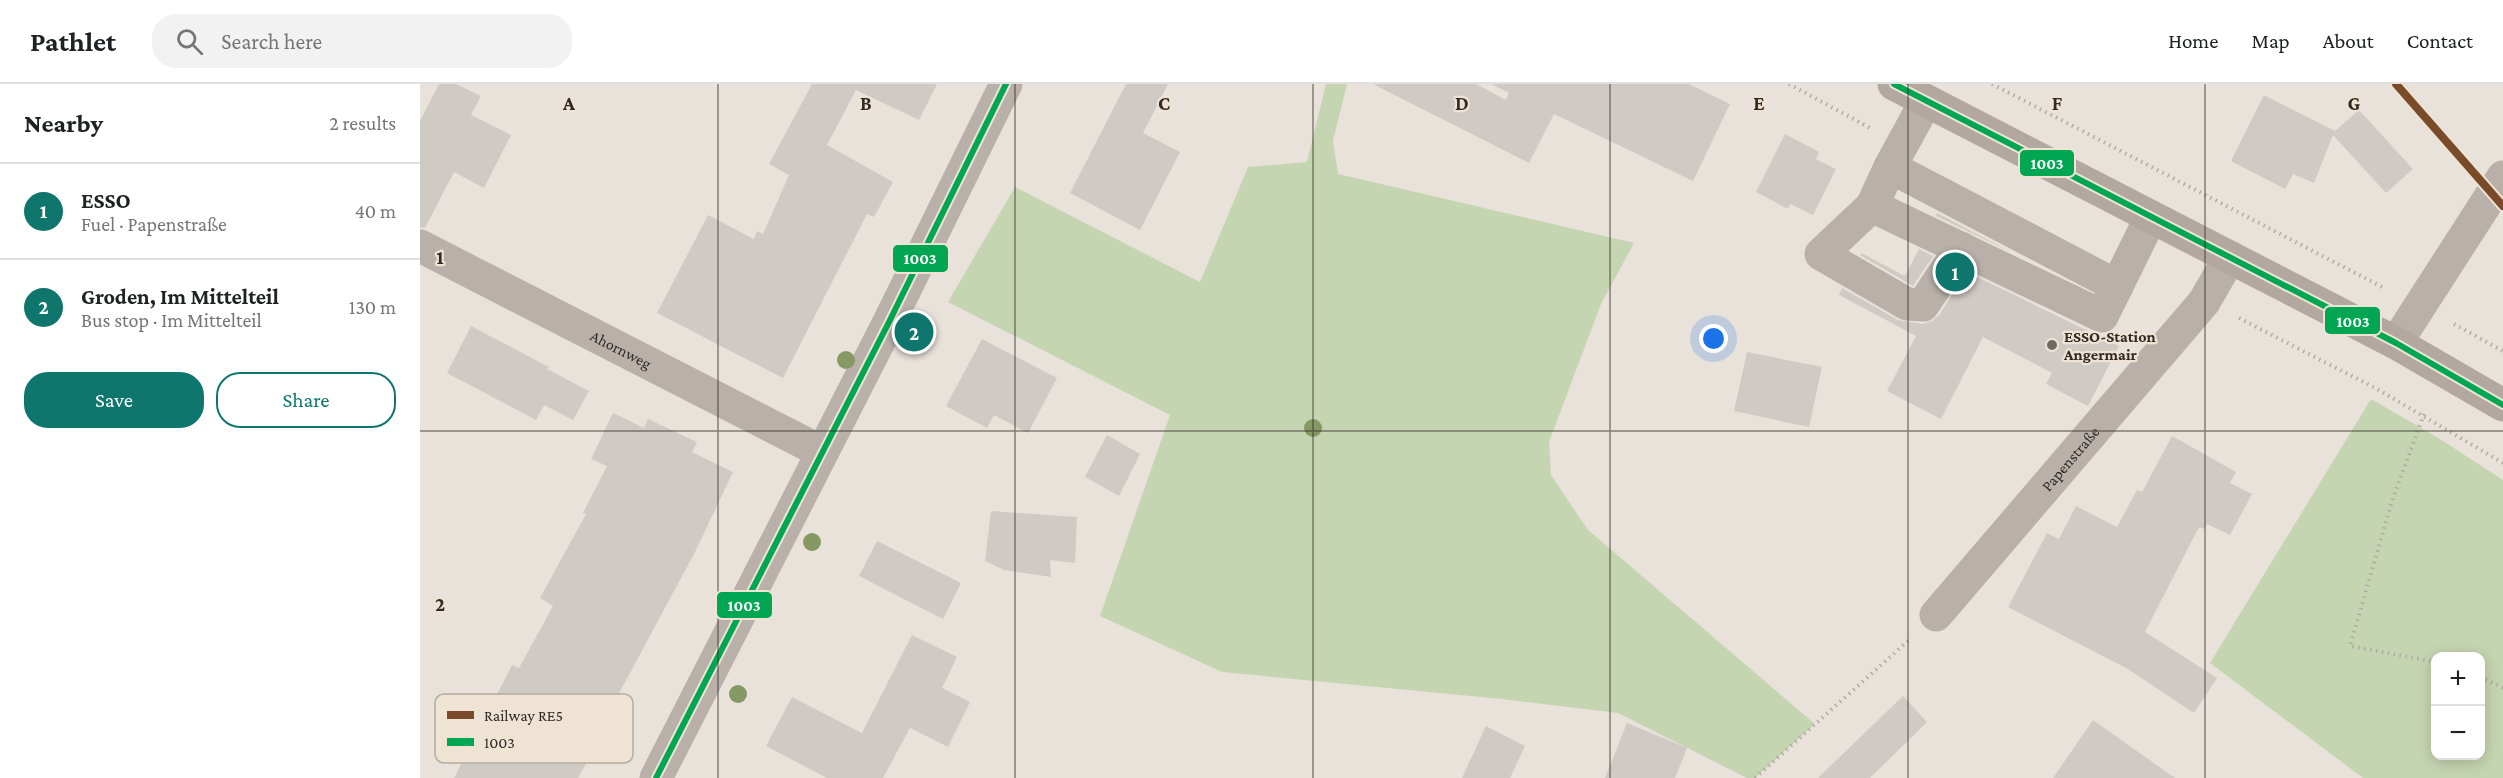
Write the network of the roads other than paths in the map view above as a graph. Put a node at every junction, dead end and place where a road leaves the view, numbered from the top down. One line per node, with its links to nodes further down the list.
1 (1006, 84): 14 (street)
2 (1894, 84): 3 (main road)
3 (1926, 101): 4 (street); 7 (main road)
4 (1890, 167): 6 (street); 11 (street)
5 (2503, 177): 12 (street)
6 (1872, 206): 9 (street); 9 (street)
7 (2151, 217): 10 (main road); 11 (street)
8 (420, 246): 14 (street, Ahornweg)
9 (1961, 248): 11 (street)
10 (2230, 257): 12 (main road); 15 (street, Papenstraße)
11 (2117, 286)
12 (2396, 344): 13 (main road)
13 (2503, 405)
14 (822, 452): 16 (street)
15 (1936, 615)
16 (656, 778)

